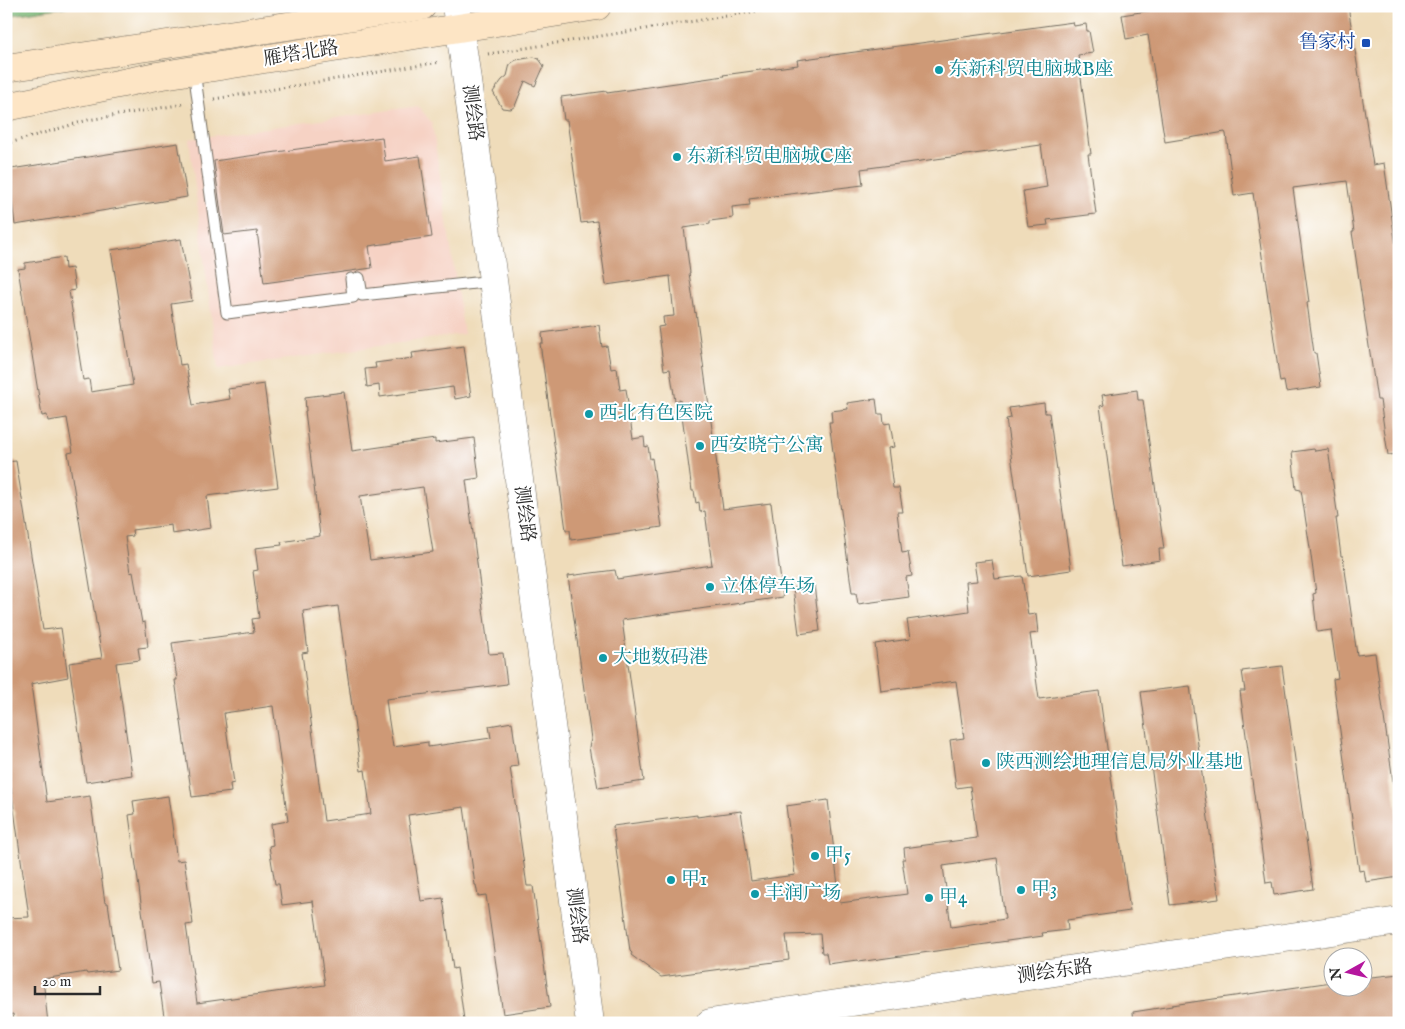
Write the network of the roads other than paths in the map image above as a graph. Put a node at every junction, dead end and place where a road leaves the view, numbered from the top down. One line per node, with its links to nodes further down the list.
1 (422, 6): 4 (main road, 雁塔北路)
2 (597, 6): 3 (main road, 雁塔北路)
3 (458, 18): 5 (main road, 雁塔北路); 7 (street, 测绘路)
4 (6, 68)
5 (194, 70): 6 (main road, 雁塔北路); 7 (lane)
6 (6, 107)
7 (494, 280): 9 (street, 测绘路)
8 (1399, 921): 10 (street, 测绘东路)
9 (590, 1023)
10 (710, 1023)

